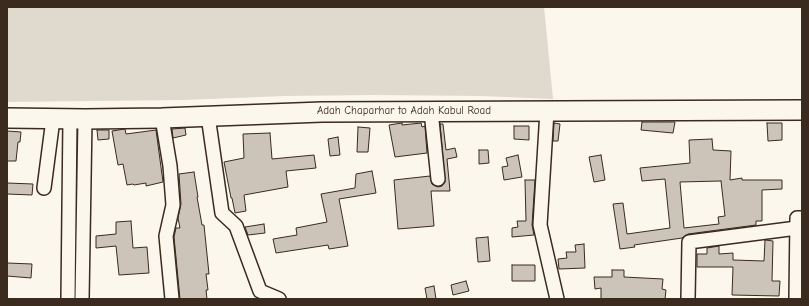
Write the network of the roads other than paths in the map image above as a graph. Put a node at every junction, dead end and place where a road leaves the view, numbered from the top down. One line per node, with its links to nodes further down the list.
1 (802, 110): 3 (main road, Adah Chaparhar to Adah Kabul Road)
2 (431, 111): 3 (main road, Adah Chaparhar to Adah Kabul Road); 4 (main road, Adah Chaparhar to Adah Kabul Road); 8 (street)
3 (547, 111): 15 (street)
4 (208, 116): 6 (main road, Adah Chaparhar to Adah Kabul Road); 14 (street)
5 (7, 118): 7 (main road, Adah Chaparhar to Adah Kabul Road)
6 (162, 118): 7 (main road, Adah Chaparhar to Adah Kabul Road); 13 (street)
7 (69, 119): 9 (street); 11 (street); 12 (street)
8 (438, 179)
9 (44, 188)
10 (799, 223): 16 (street); 17 (street)
11 (68, 299)
12 (82, 299)
13 (172, 299)
14 (279, 299)
15 (557, 299)
16 (688, 299)
17 (796, 299)

